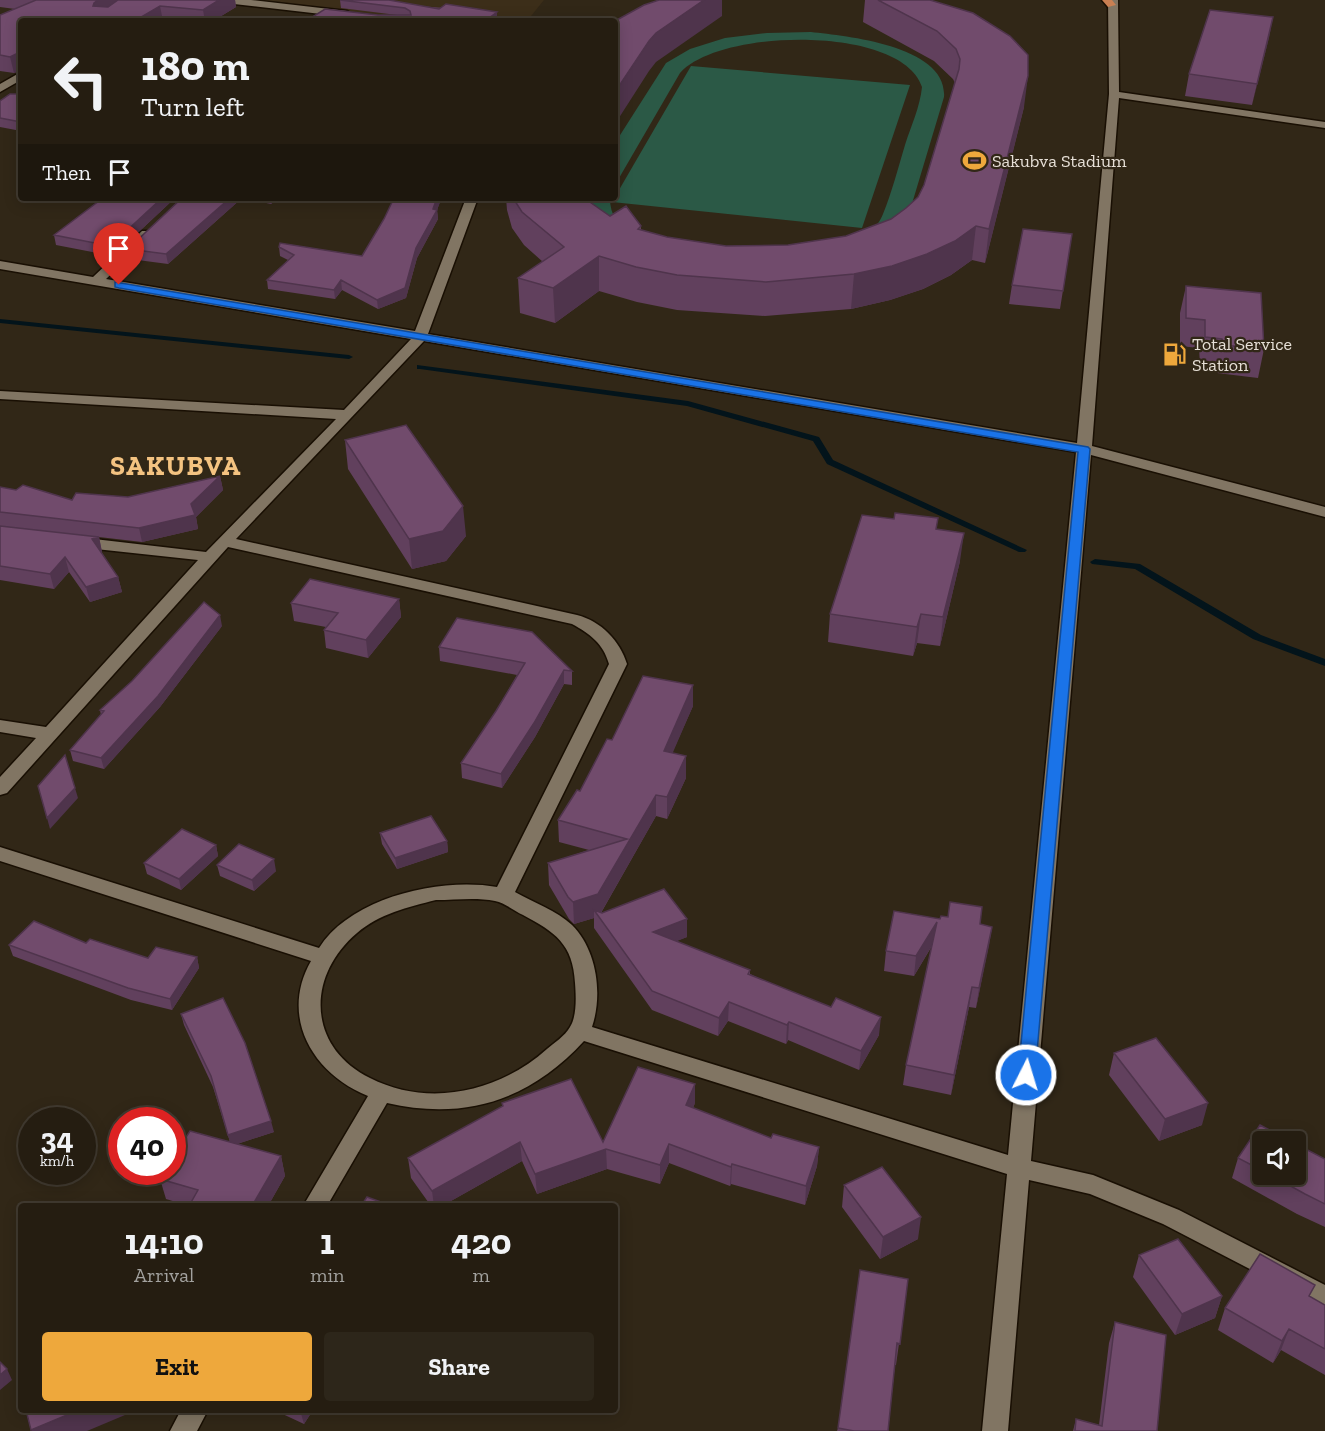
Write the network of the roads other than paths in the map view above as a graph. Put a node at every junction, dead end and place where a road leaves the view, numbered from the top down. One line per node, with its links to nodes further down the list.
1 (225, 0): 3 (street)
2 (1110, 2): 6 (street)
3 (353, 15)
4 (18, 77): 5 (street)
5 (0, 89)
6 (1114, 94): 7 (street); 15 (street)
7 (1325, 125)
8 (471, 201): 12 (street)
9 (152, 228): 11 (street)
10 (0, 265): 11 (street)
11 (96, 280): 12 (street)
12 (420, 337): 14 (street); 15 (street)
13 (0, 395): 14 (street)
14 (348, 416): 18 (street)
15 (1084, 449): 16 (street); 28 (street)
16 (1325, 513)
17 (58, 540): 19 (street)
18 (226, 542): 19 (street); 24 (street)
19 (210, 557): 21 (street)
20 (0, 726): 21 (street)
21 (50, 734): 22 (street)
22 (0, 789)
23 (0, 854): 25 (street)
24 (503, 896): 25 (street); 26 (street)
25 (323, 957): 27 (street)
26 (579, 1031): 27 (street); 28 (street)
27 (381, 1094): 29 (street)
28 (1017, 1168): 30 (street); 33 (street)
29 (317, 1203)
30 (1325, 1297)
31 (193, 1413): 32 (street)
32 (183, 1431)
33 (995, 1431)

